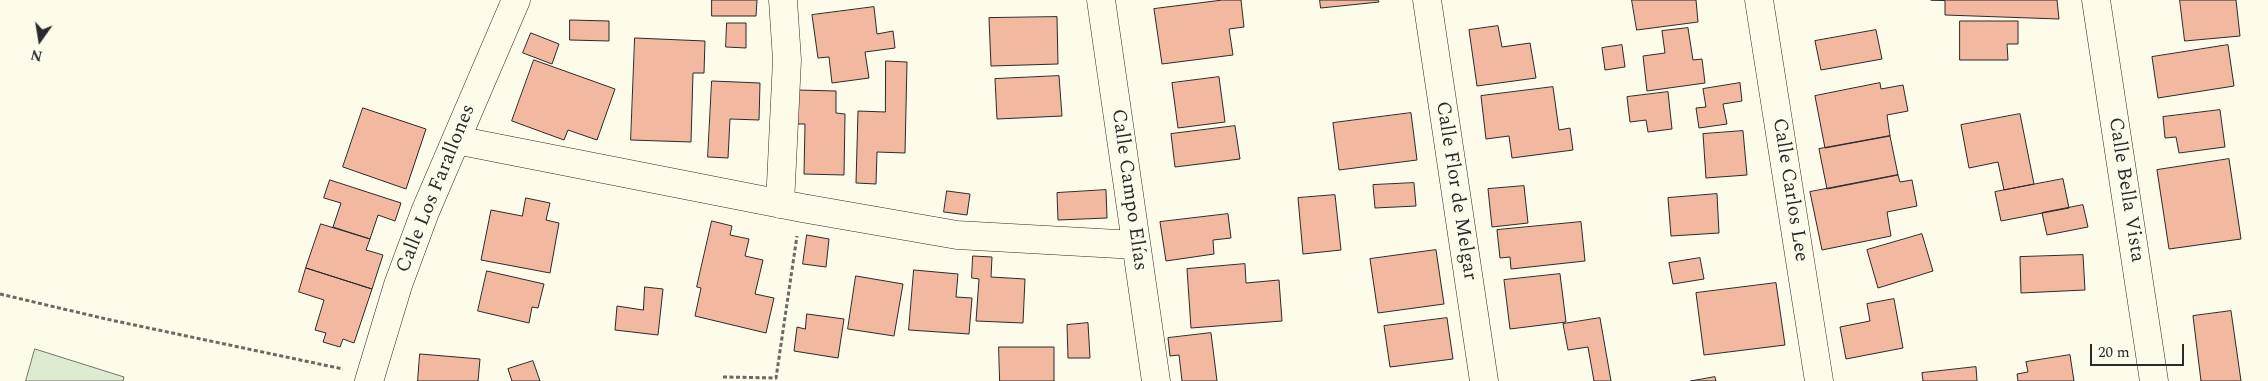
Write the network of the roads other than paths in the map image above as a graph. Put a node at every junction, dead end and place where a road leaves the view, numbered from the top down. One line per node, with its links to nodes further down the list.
1 (516, 0): 7 (street, Calle Los Farallones)
2 (783, 0): 8 (street)
3 (1101, 0): 9 (street, Calle Campo Elías)
4 (1427, 0): 12 (street, Calle Flor de Melgar)
5 (1759, 0): 13 (street, Calle Carlos Lee)
6 (2096, 0): 14 (street, Calle Bella Vista)
7 (456, 140): 8 (street); 10 (street, Calle Los Farallones)
8 (791, 206): 9 (street)
9 (1136, 245): 11 (street, Calle Campo Elías)
10 (369, 378)
11 (1156, 381)
12 (1484, 381)
13 (1819, 381)
14 (2154, 381)

